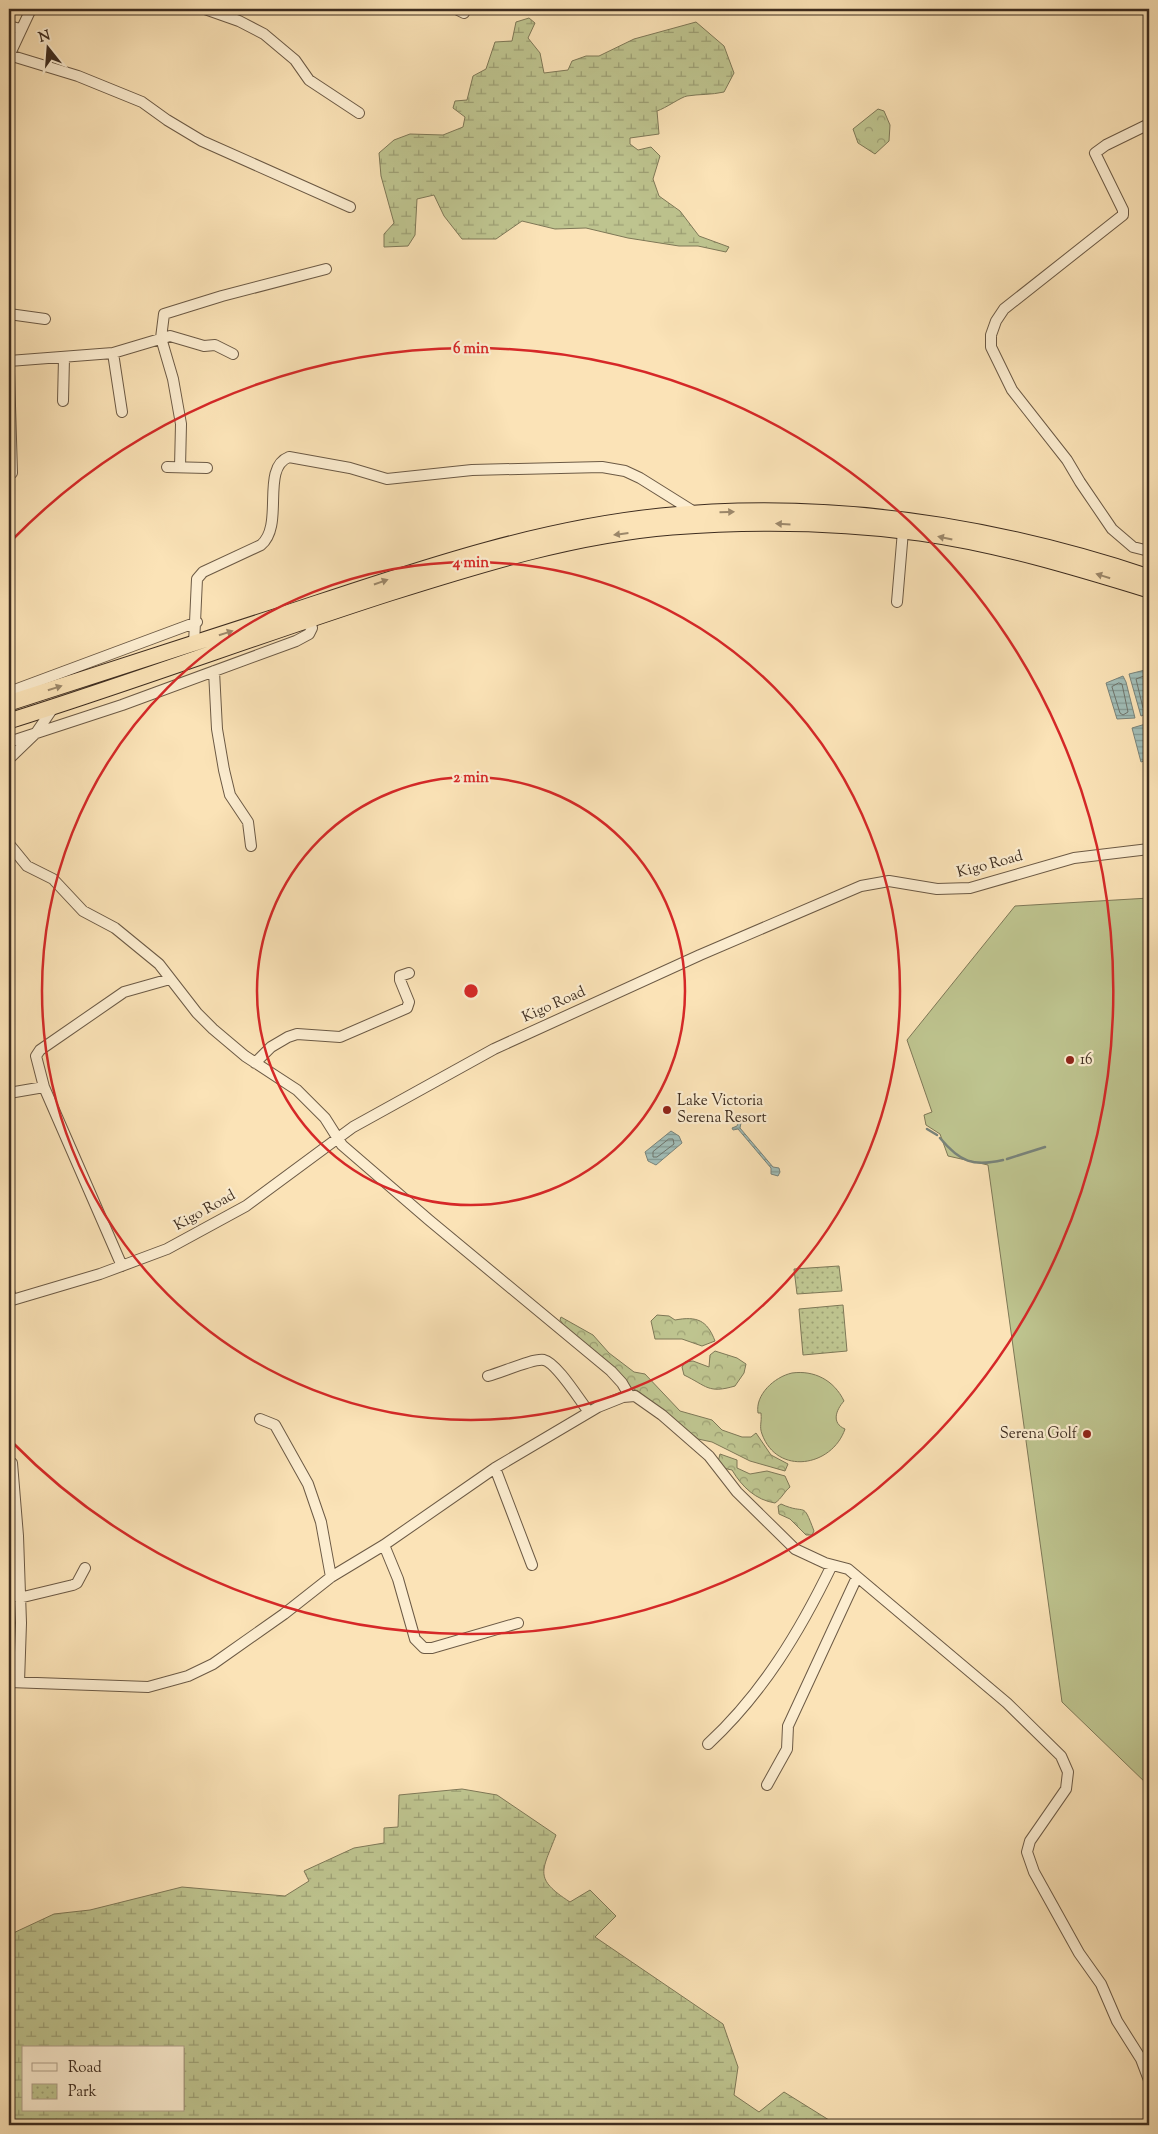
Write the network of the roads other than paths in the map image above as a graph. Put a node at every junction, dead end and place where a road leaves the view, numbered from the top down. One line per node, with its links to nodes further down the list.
1 (31, 9): 4 (street)
2 (205, 9): 6 (street)
3 (9, 26): 4 (street)
4 (20, 30): 5 (street)
5 (9, 56): 8 (street)
6 (360, 113)
7 (1149, 124): 26 (street)
8 (350, 207)
9 (326, 269): 12 (street)
10 (9, 314): 11 (street)
11 (45, 319)
12 (160, 338): 13 (street); 14 (street); 21 (street)
13 (113, 353): 15 (street); 19 (street)
14 (233, 354)
15 (64, 358): 16 (street); 18 (street)
16 (9, 362)
17 (9, 372): 23 (street)
18 (63, 401)
19 (122, 412)
20 (167, 466): 21 (street)
21 (180, 467): 22 (street)
22 (207, 468)
23 (12, 473)
24 (696, 513): 27 (highway, one-way to 27); 31 (street); 32 (highway, one-way to 24)
25 (903, 531): 28 (highway, one-way to 25); 29 (street); 30 (highway, one-way to 30)
26 (1149, 551)
27 (1149, 577)
28 (1149, 590)
29 (897, 602)
30 (309, 619): 33 (street); 36 (highway)
31 (197, 622): 32 (street); 34 (street)
32 (194, 644): 35 (highway, one-way to 32)
33 (214, 671): 38 (street); 42 (street)
34 (9, 692)
35 (9, 704)
36 (53, 708): 37 (highway); 38 (street)
37 (9, 721)
38 (36, 733): 39 (street); 40 (street)
39 (9, 742)
40 (9, 759)
41 (9, 844): 45 (street)
42 (251, 846)
43 (1149, 850): 49 (street, Kigo Road)
44 (409, 973): 46 (street)
45 (170, 979): 46 (street); 47 (street)
46 (255, 1062): 49 (street)
47 (44, 1087): 48 (street); 50 (street)
48 (9, 1094)
49 (337, 1137): 50 (street, Kigo Road); 53 (street)
50 (122, 1266): 51 (street, Kigo Road)
51 (10, 1297)
52 (488, 1376): 54 (street)
53 (629, 1395): 54 (street); 59 (street)
54 (589, 1412): 57 (street)
55 (260, 1419): 62 (street)
56 (12, 1463): 64 (street)
57 (495, 1468): 58 (street); 60 (street)
58 (384, 1545): 62 (street); 65 (street)
59 (832, 1564): 63 (street); 67 (street)
60 (532, 1565)
61 (85, 1568): 64 (street)
62 (330, 1577): 66 (street)
63 (857, 1577): 68 (street); 69 (street)
64 (19, 1598): 66 (street)
65 (518, 1623)
66 (14, 1682)
67 (708, 1744)
68 (767, 1785)
69 (1149, 2080)

